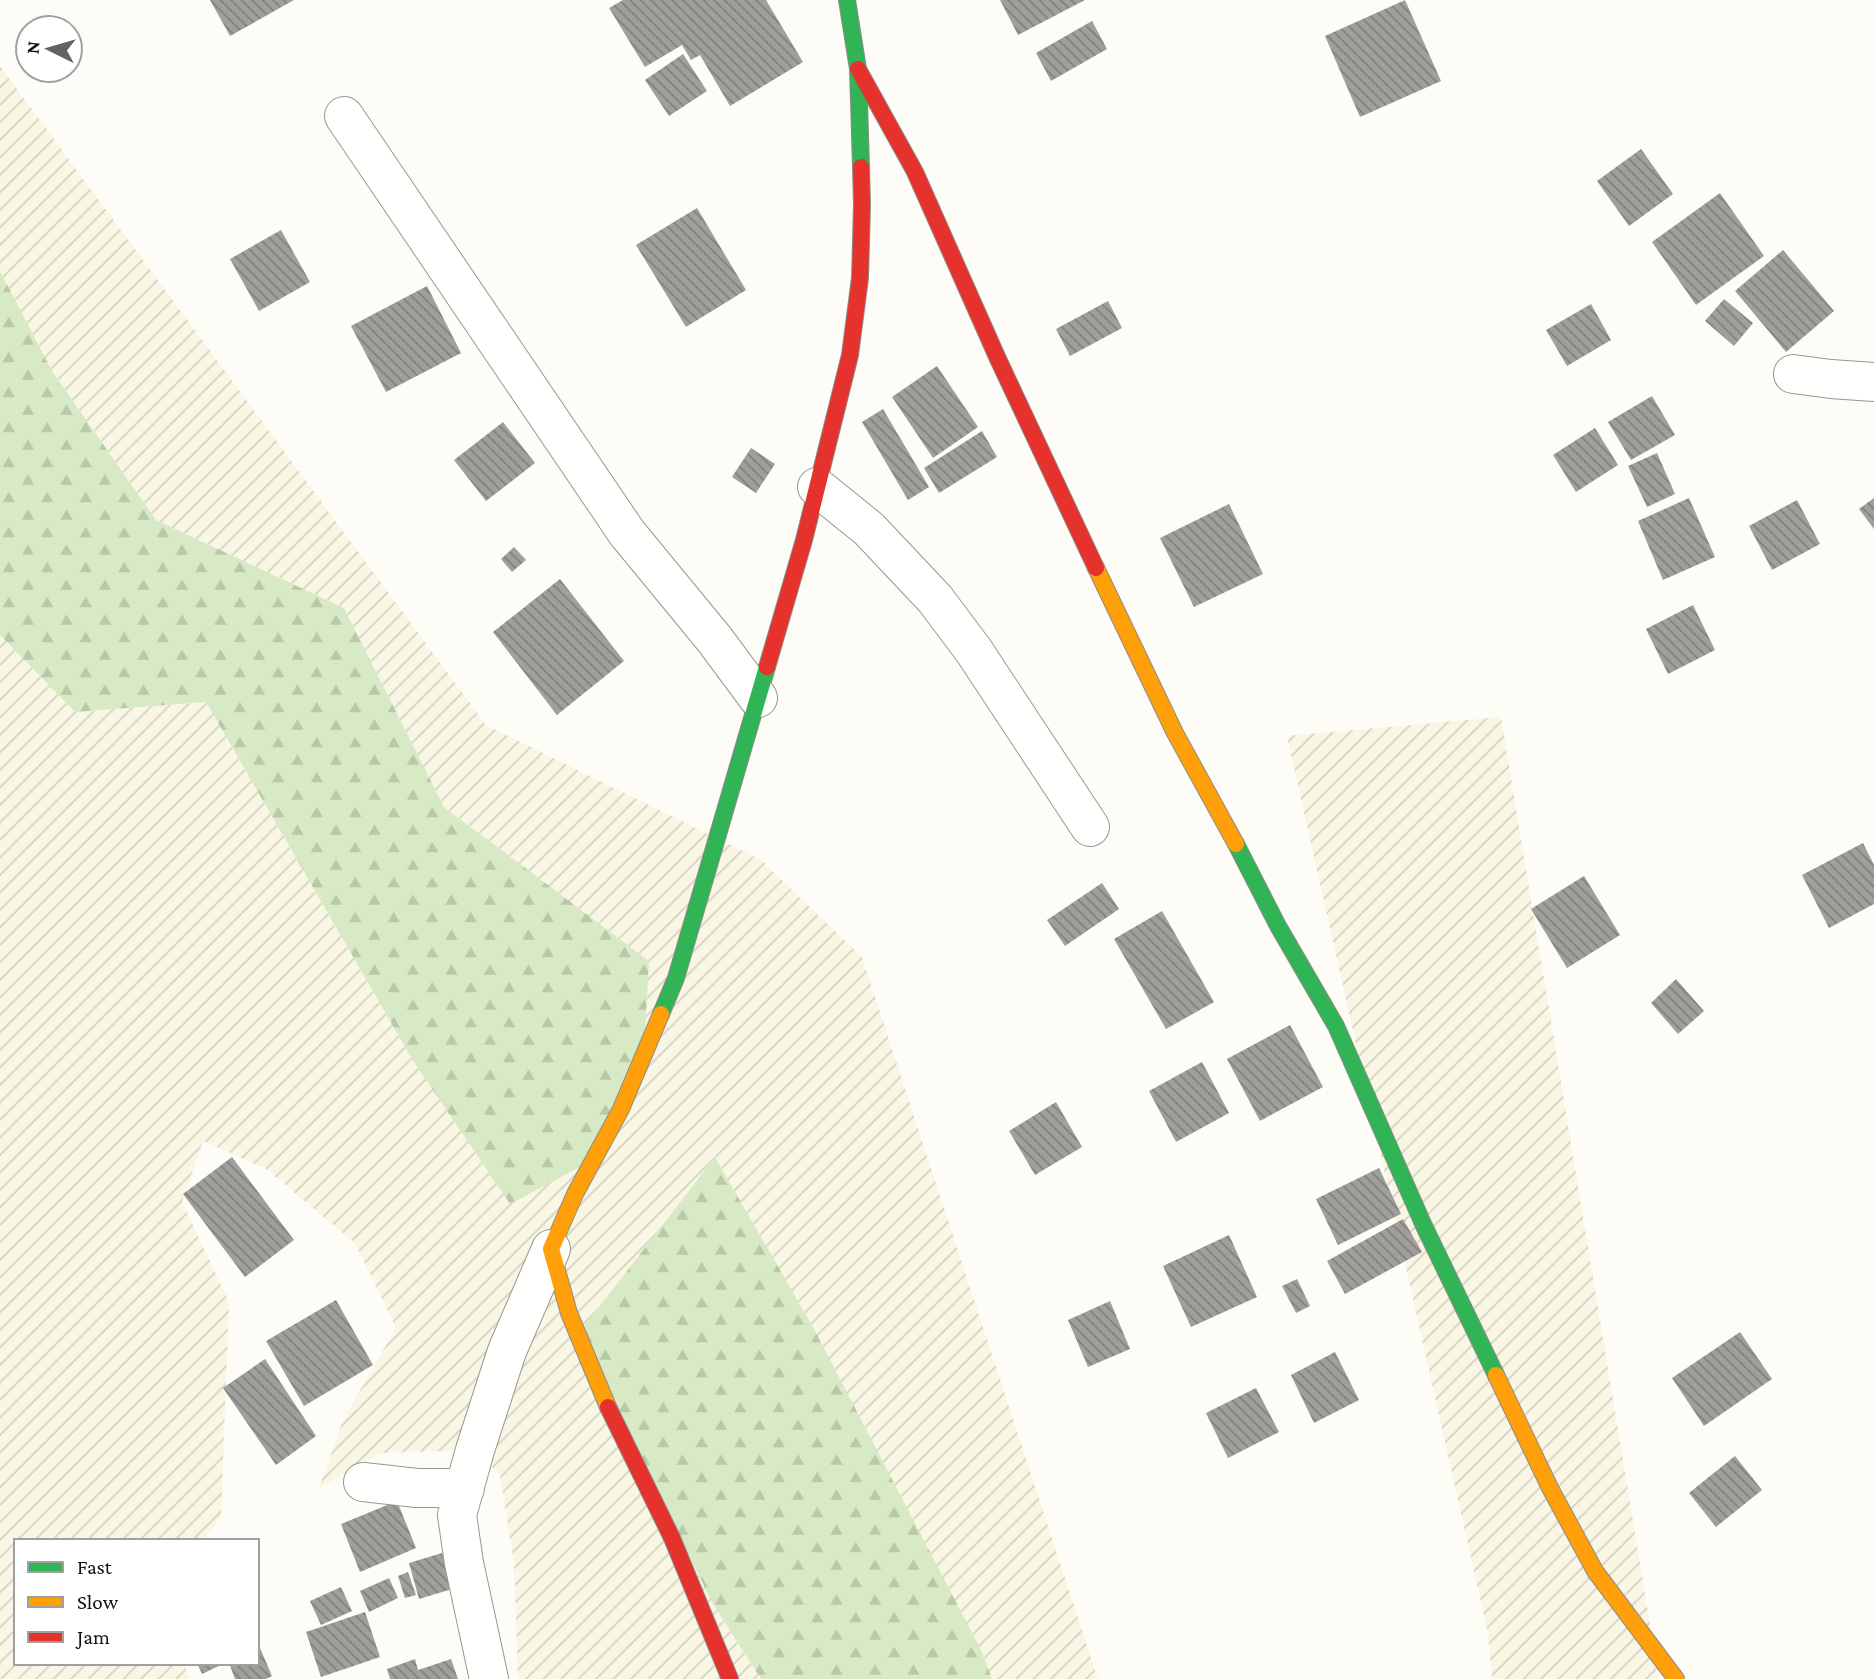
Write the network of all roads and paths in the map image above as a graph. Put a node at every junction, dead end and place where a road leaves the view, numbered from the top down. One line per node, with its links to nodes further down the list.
1 (846, 0): 2 (street)
2 (858, 69): 6 (street); 14 (street)
3 (344, 117): 7 (street)
4 (1793, 374): 5 (street)
5 (1874, 382)
6 (817, 487): 7 (street); 8 (street)
7 (758, 698): 9 (street)
8 (1090, 827)
9 (551, 1249): 11 (street); 13 (street)
10 (363, 1482): 11 (street)
11 (465, 1488): 12 (street)
12 (489, 1679)
13 (730, 1679)
14 (1676, 1679)

